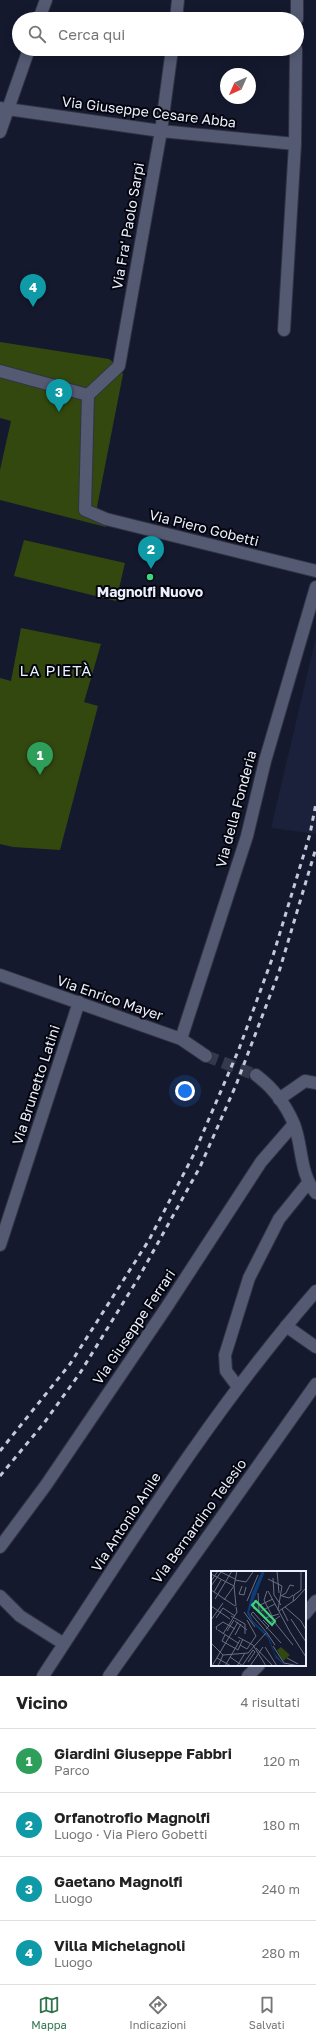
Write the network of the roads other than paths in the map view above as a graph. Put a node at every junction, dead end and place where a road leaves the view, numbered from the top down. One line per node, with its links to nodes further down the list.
1 (46, 0): 4 (street)
2 (178, 0): 5 (street)
3 (297, 0): 6 (street)
4 (42, 12)
5 (177, 12)
6 (297, 12)
7 (26, 56): 10 (street)
8 (171, 56): 11 (street, Via Fra' Paolo Sarpi)
9 (296, 56): 13 (street)
10 (4, 108): 11 (street, Via Giuseppe Cesare Abba); 12 (street)
11 (161, 131): 13 (street, Via Giuseppe Cesare Abba); 16 (street, Via Fra' Paolo Sarpi)
12 (0, 132)
13 (294, 144): 14 (street)
14 (284, 330)
15 (0, 371): 16 (street)
16 (88, 395): 17 (street, Via Piero Gobetti)
17 (316, 571)
18 (316, 587): 21 (street, Via della Fonderia)
19 (0, 975): 20 (street, Via Enrico Mayer)
20 (79, 1002): 21 (street, Via Enrico Mayer); 29 (street, Via Brunetto Latini)
21 (181, 1039): 22 (street, Via Enrico Mayer)
22 (206, 1056)
23 (256, 1075): 25 (street)
24 (316, 1083): 25 (street)
25 (279, 1099): 26 (street)
26 (294, 1124): 27 (street); 35 (street, Via Giuseppe Ferrari)
27 (308, 1183): 28 (street); 34 (street)
28 (316, 1193)
29 (0, 1245)
30 (316, 1291): 31 (street, Via Antonio Anile)
31 (286, 1326): 32 (street); 34 (street, Via Antonio Anile)
32 (316, 1347)
33 (316, 1384): 42 (street, Via Bernardino Telesio)
34 (238, 1387): 39 (street, Via Antonio Anile)
35 (0, 1547)
36 (0, 1596): 39 (street)
37 (316, 1601): 38 (street)
38 (306, 1613)
39 (64, 1644): 41 (street, Via Antonio Anile)
40 (258, 1666): 43 (street)
41 (43, 1676)
42 (109, 1676)
43 (248, 1676)

